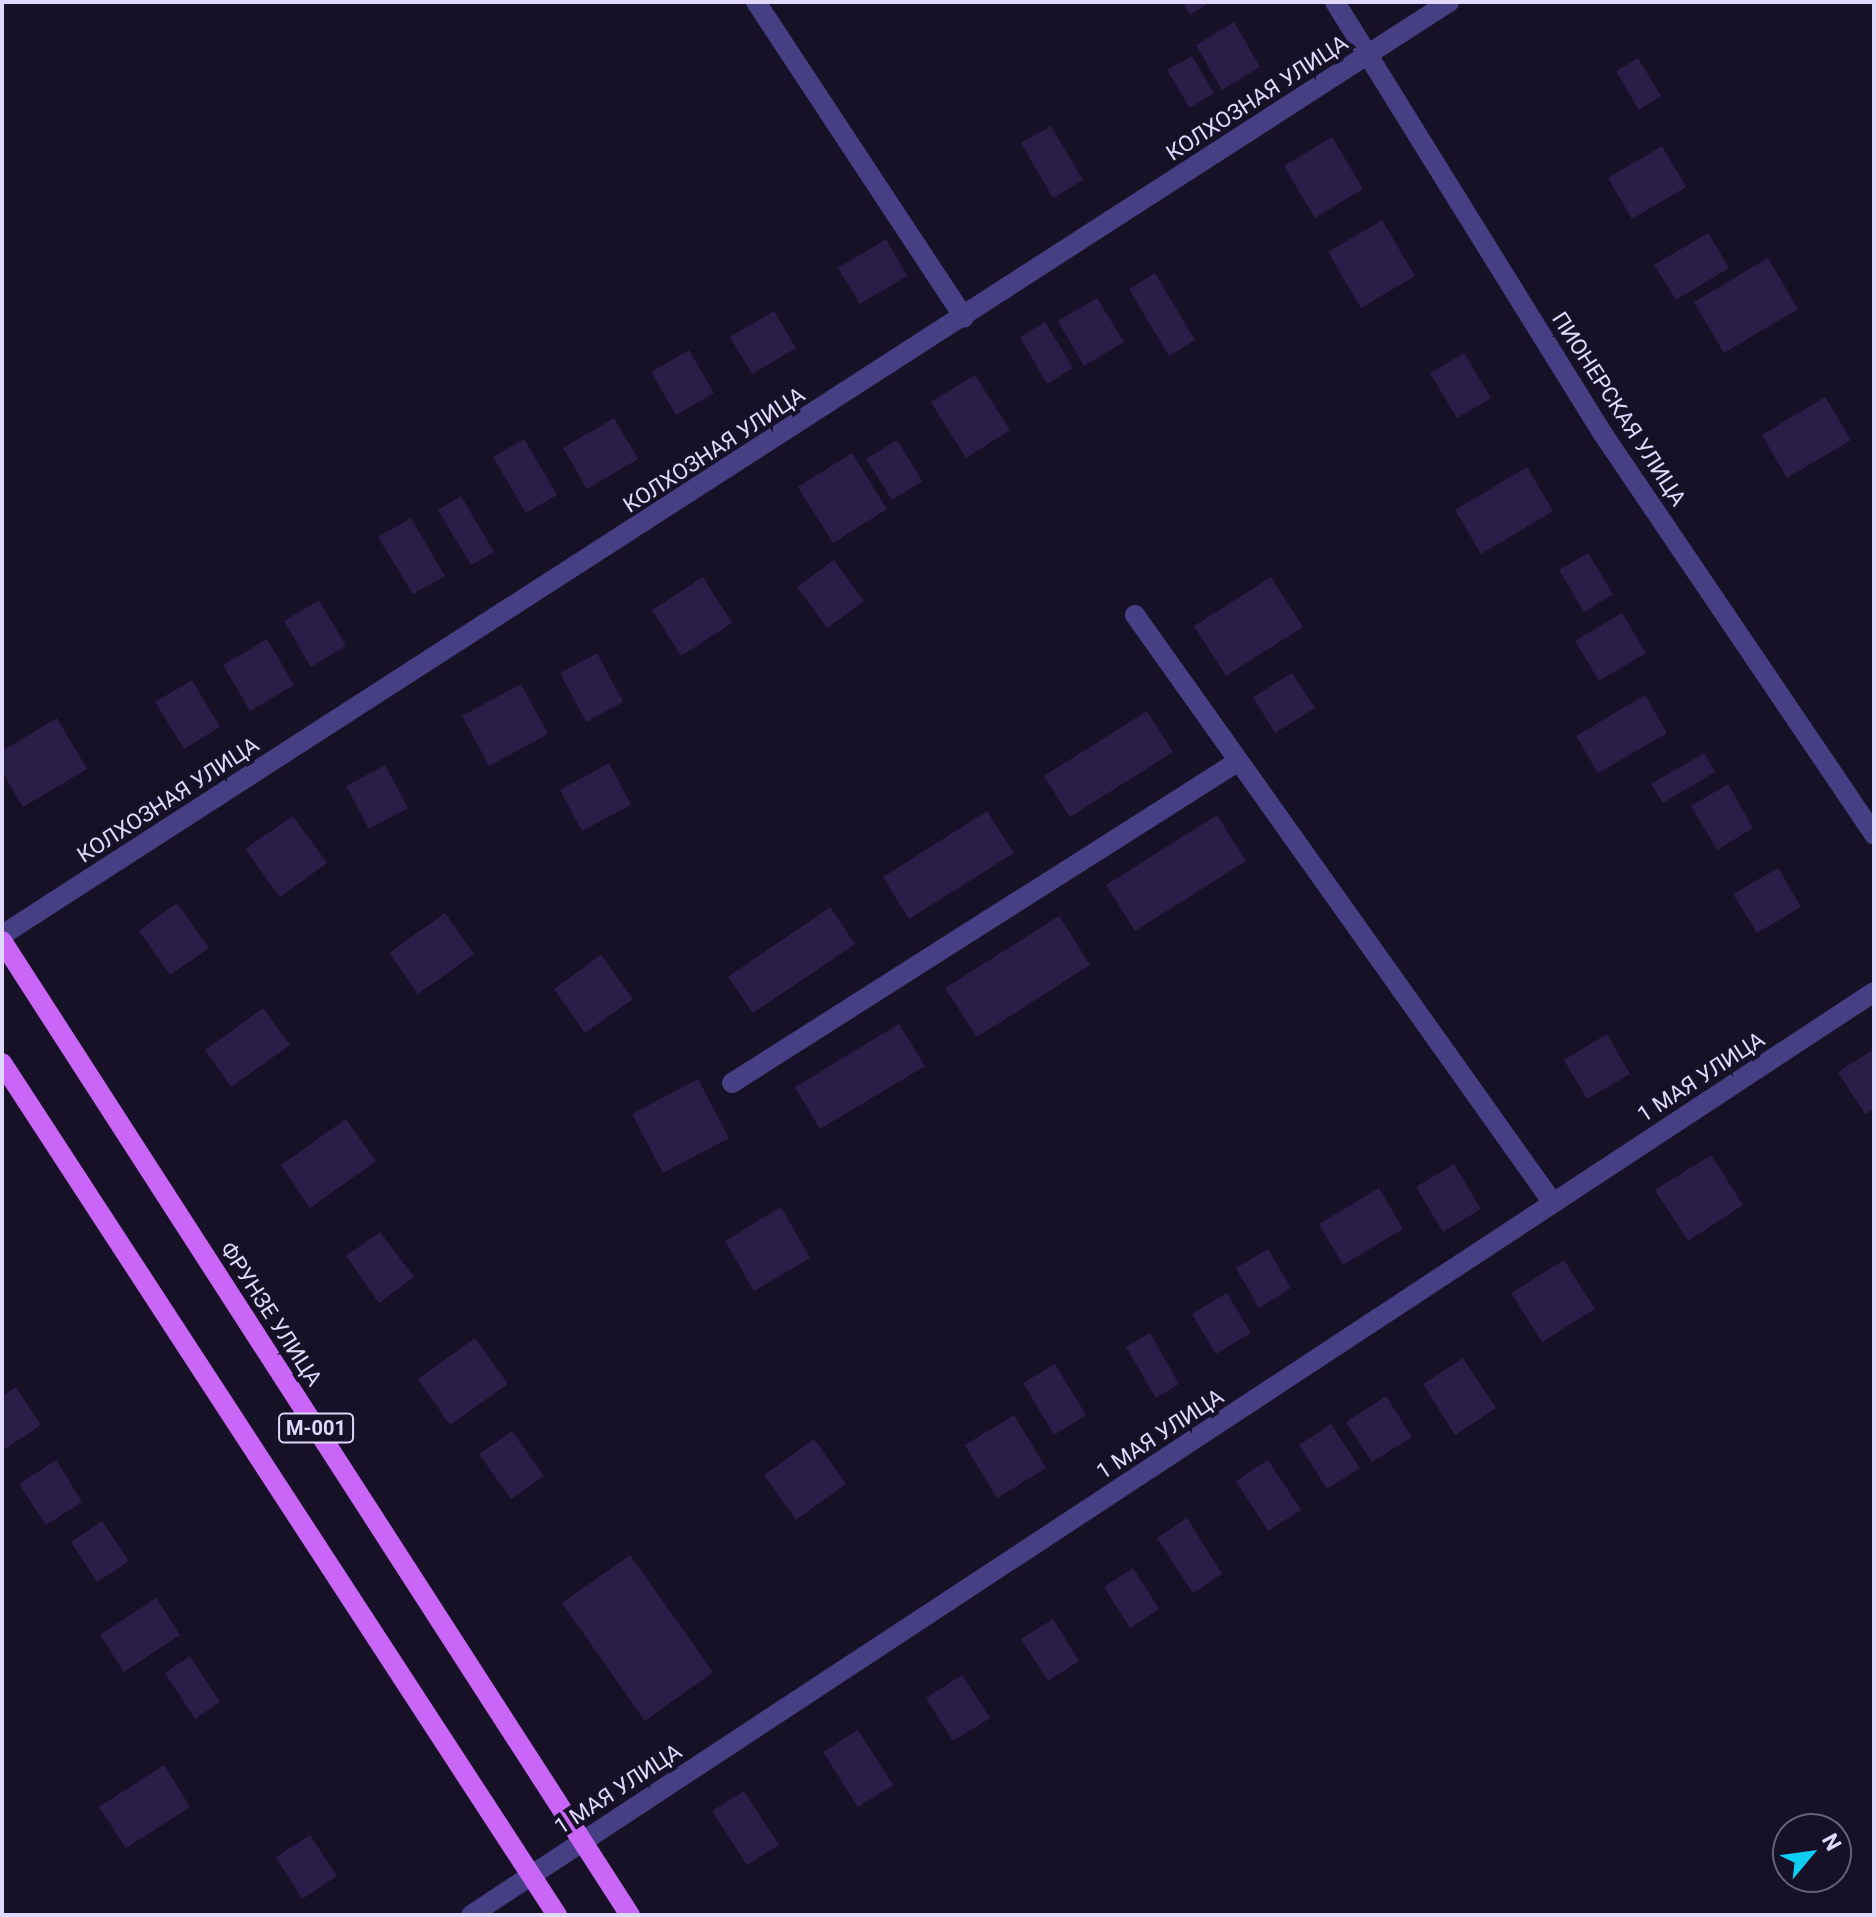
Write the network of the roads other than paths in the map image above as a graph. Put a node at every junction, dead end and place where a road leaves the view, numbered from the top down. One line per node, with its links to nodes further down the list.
1 (756, 2): 5 (street)
2 (1335, 2): 4 (street, ПИОНЕРСКАЯ УЛИЦА)
3 (1449, 2): 4 (street, КОЛХОЗНАЯ УЛИЦА)
4 (1369, 54): 5 (street, КОЛХОЗНАЯ УЛИЦА); 8 (street, ПИОНЕРСКАЯ УЛИЦА)
5 (964, 318): 9 (street, КОЛХОЗНАЯ УЛИЦА)
6 (1135, 615): 7 (street)
7 (1237, 762): 12 (street); 13 (street)
8 (1874, 835)
9 (2, 938): 14 (main road, ФРУНЗЕ УЛИЦА / M-001)
10 (1874, 992): 13 (street, 1 МАЯ УЛИЦА)
11 (2, 1063): 15 (main road, M-001)
12 (732, 1083)
13 (1553, 1203): 14 (street, 1 МАЯ УЛИЦА)
14 (583, 1841): 15 (street, 1 МАЯ УЛИЦА); 18 (main road, ФРУНЗЕ УЛИЦА / M-001)
15 (531, 1875): 16 (street, 1 МАЯ УЛИЦА); 17 (main road, M-001)
16 (471, 1915)
17 (557, 1915)
18 (630, 1915)

